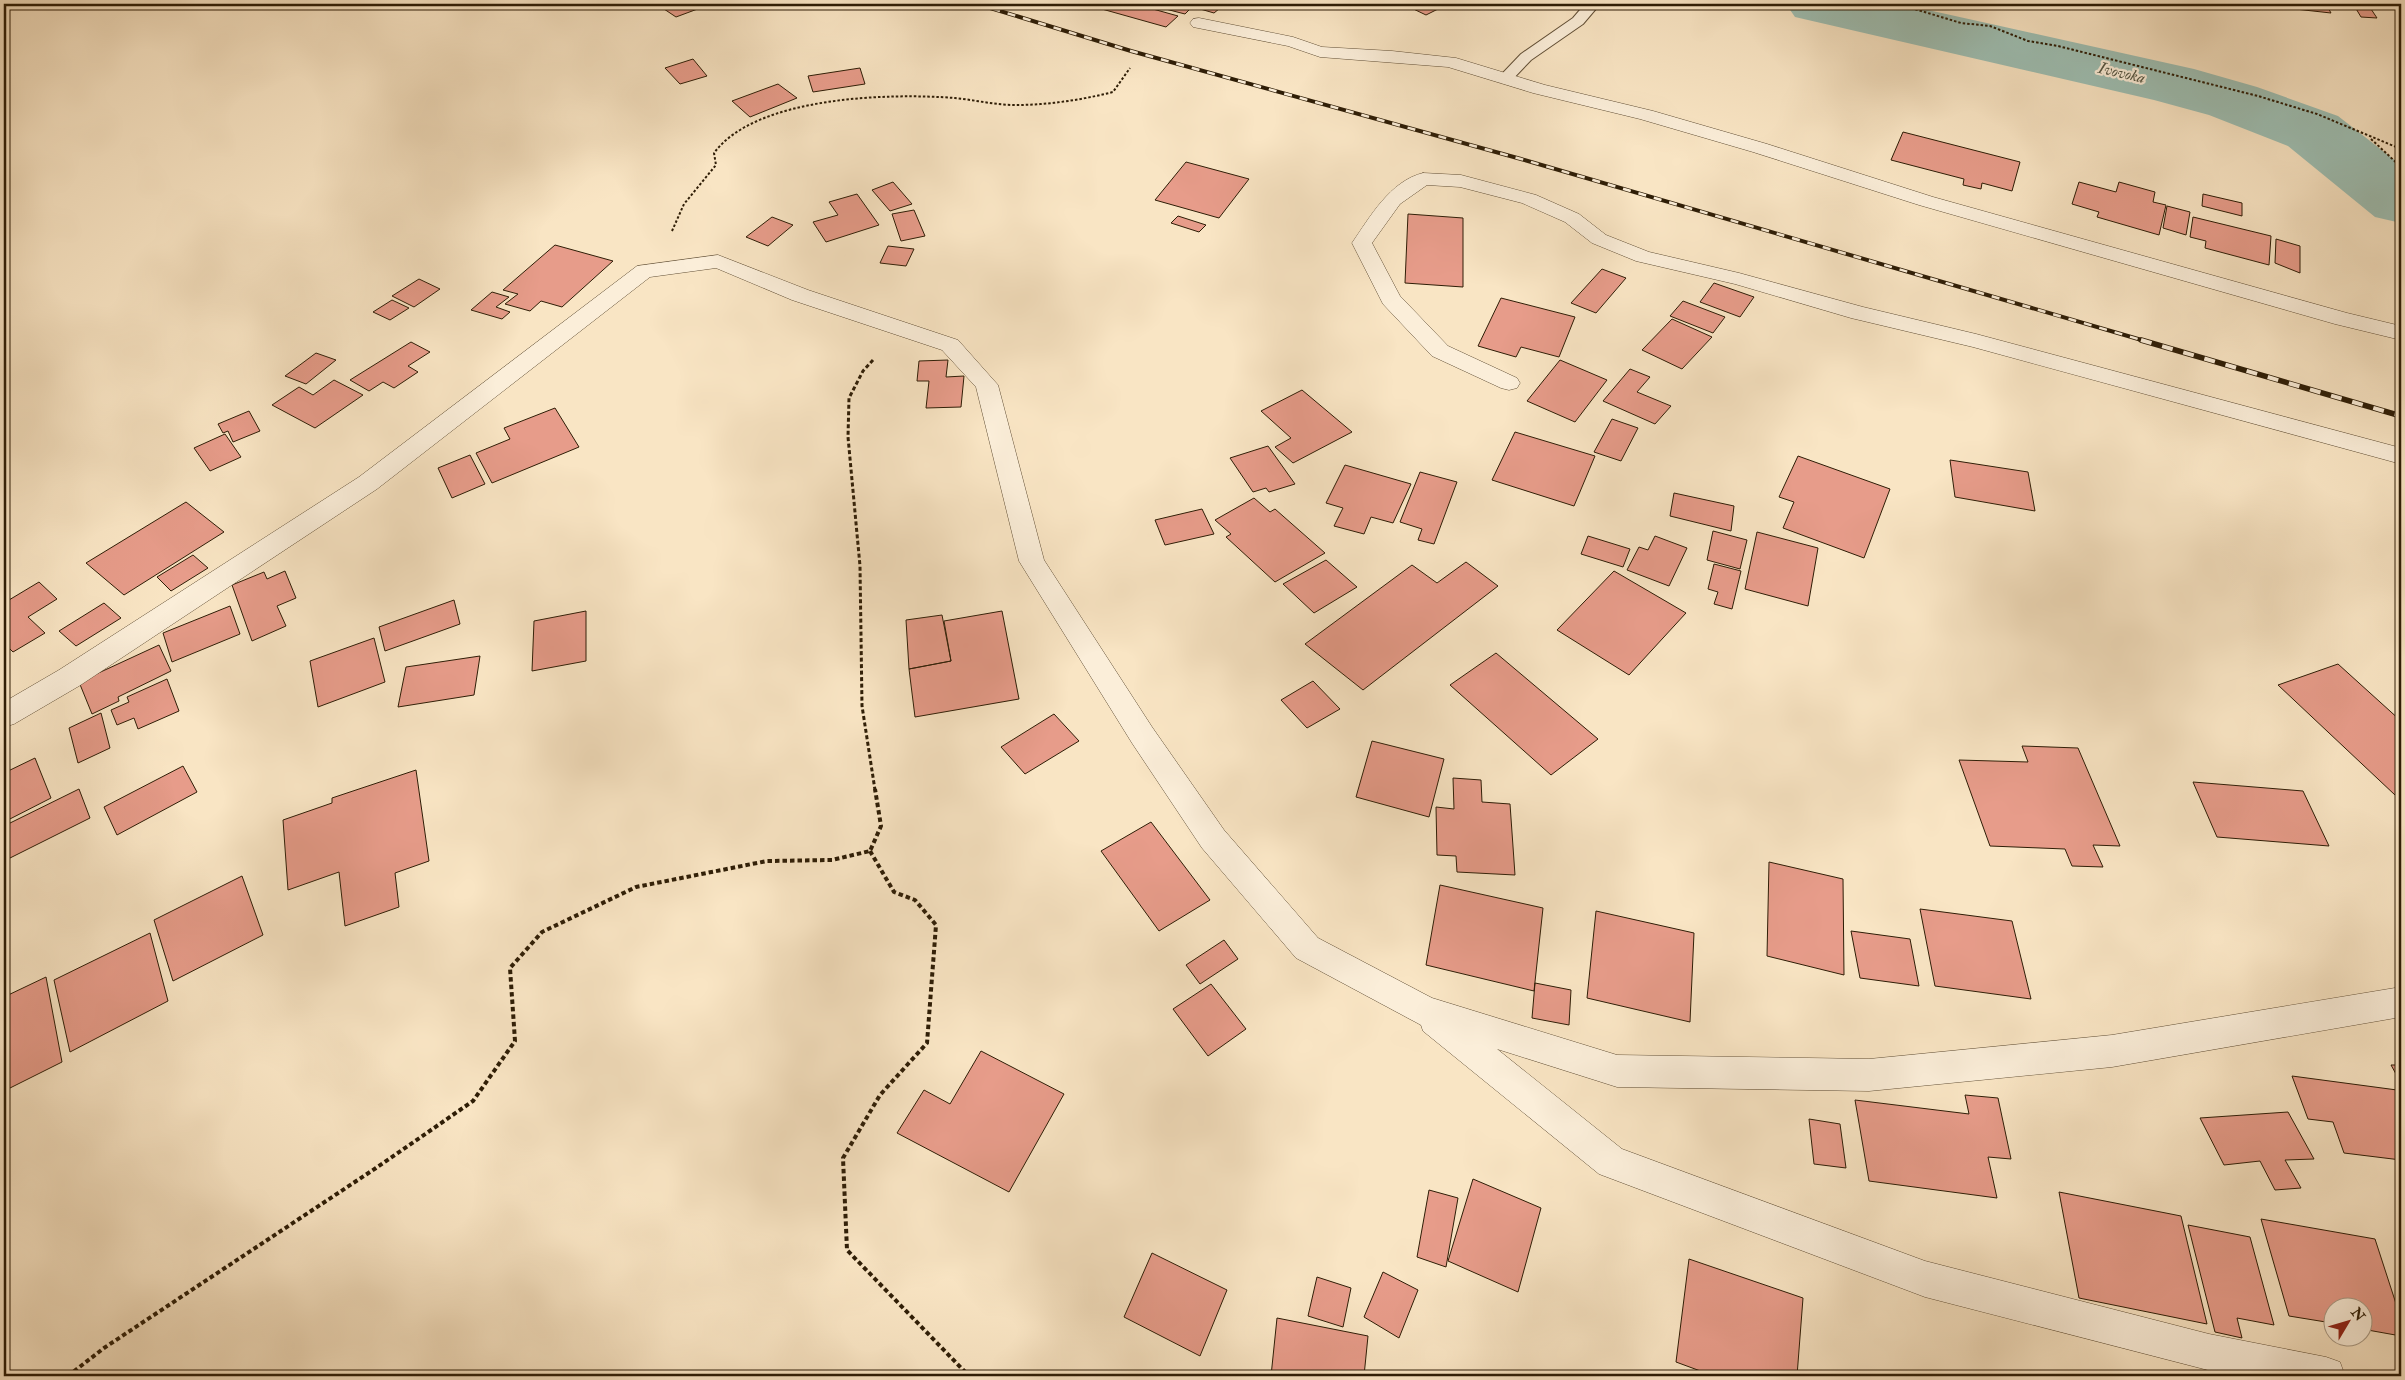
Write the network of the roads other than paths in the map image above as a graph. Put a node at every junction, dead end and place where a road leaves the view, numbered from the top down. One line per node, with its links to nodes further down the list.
1 (1593, 4): 3 (lane)
2 (1199, 23): 3 (street)
3 (1505, 79): 4 (street)
4 (2401, 333)
5 (1509, 383): 6 (street)
6 (2401, 456)
7 (4, 716): 9 (street)
8 (2401, 1002): 9 (street)
9 (1424, 1011): 10 (street)
10 (2326, 1376)

